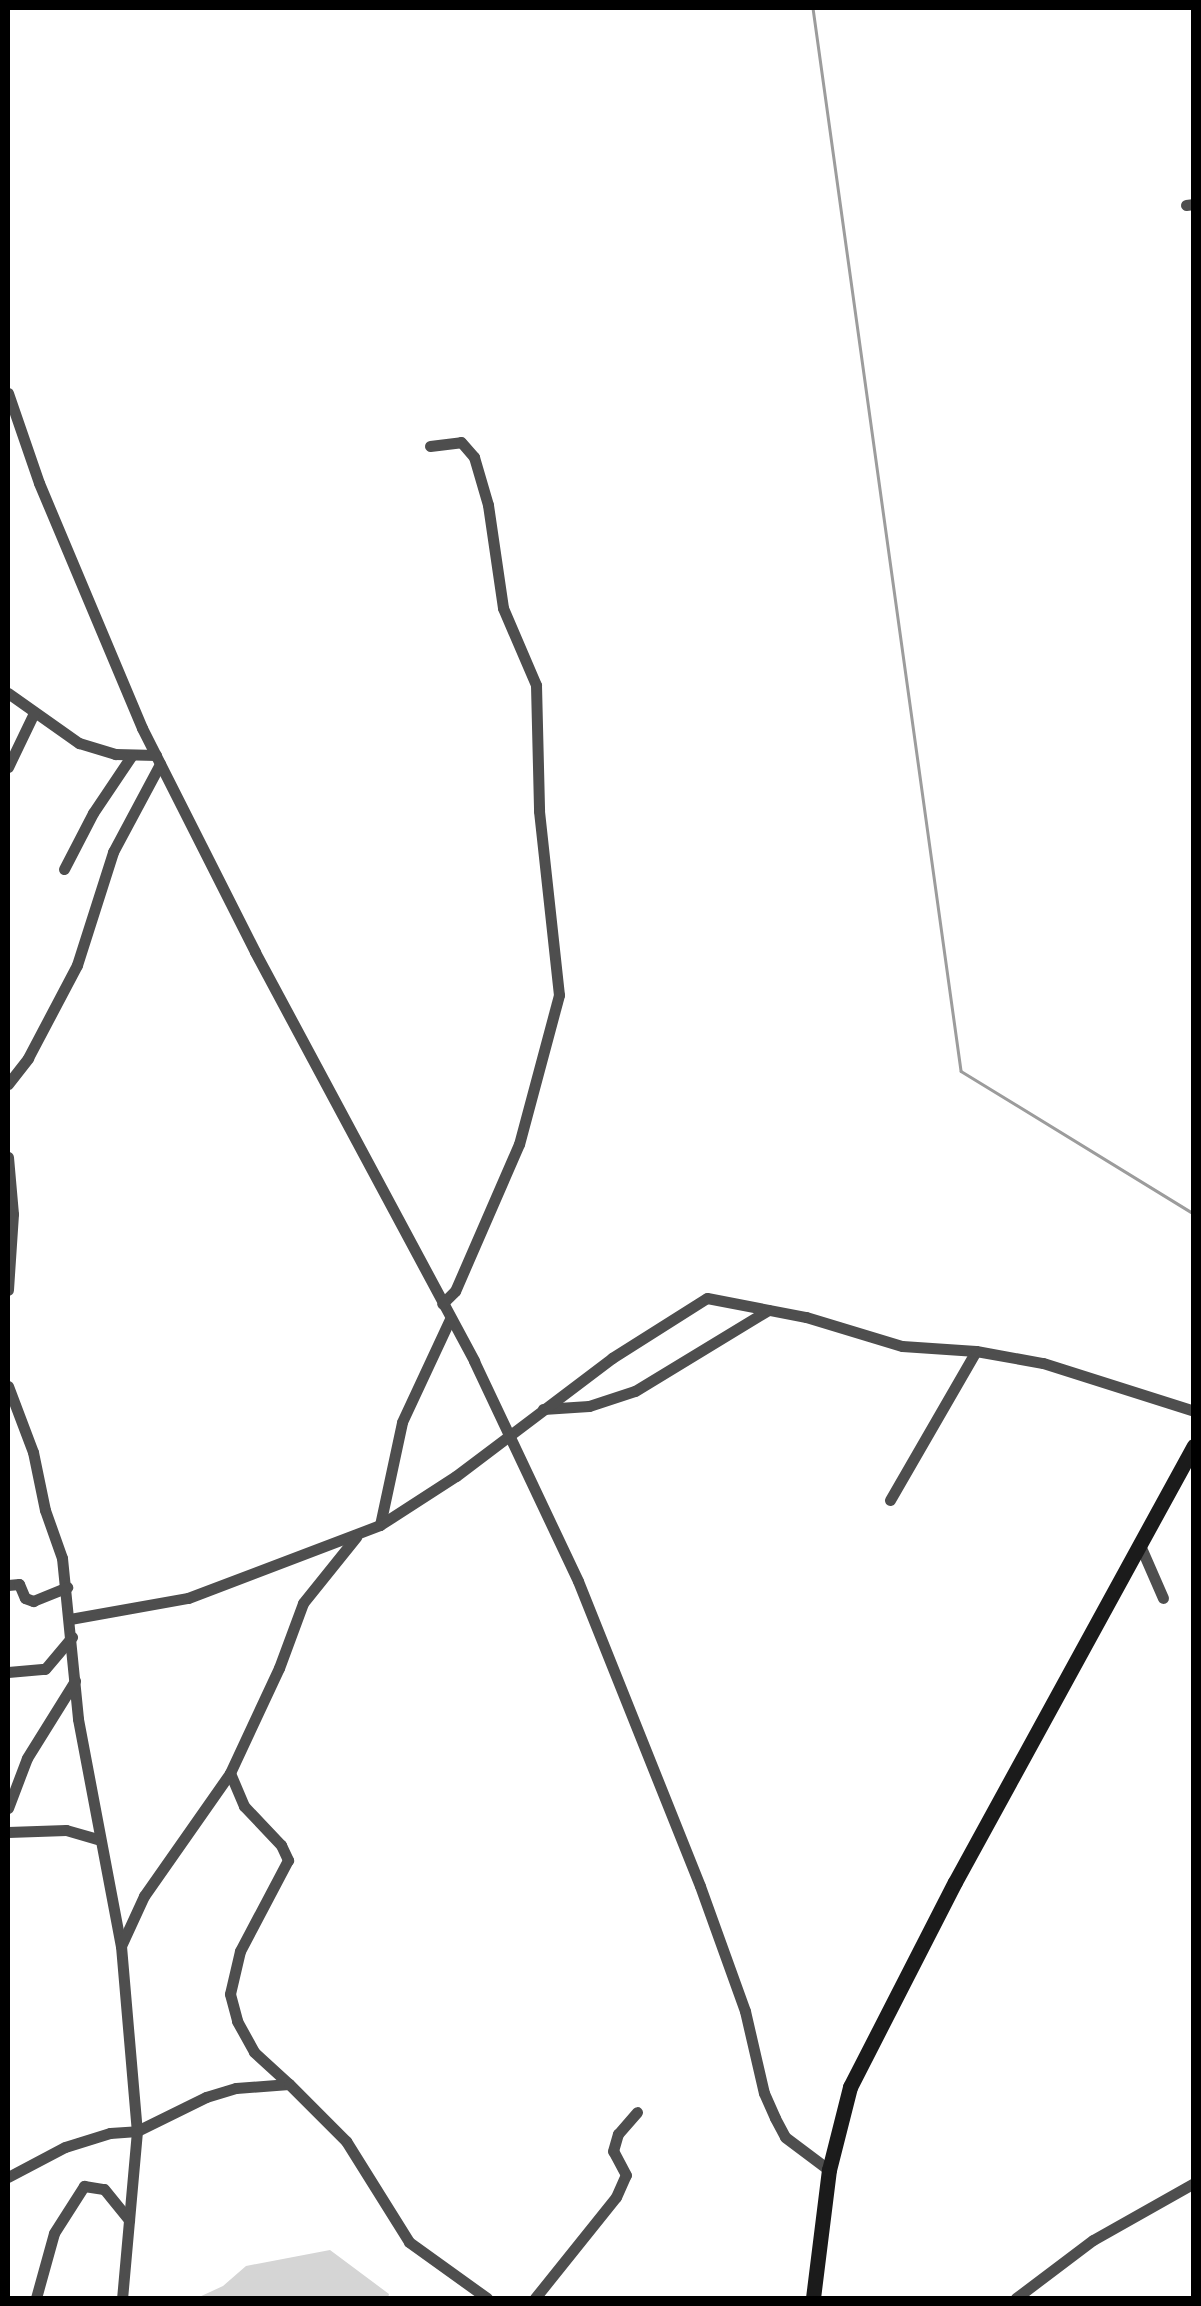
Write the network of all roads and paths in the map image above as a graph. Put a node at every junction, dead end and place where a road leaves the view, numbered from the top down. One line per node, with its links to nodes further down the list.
1 (8, 393): 6 (street)
2 (430, 446): 12 (street)
3 (8, 693): 4 (street)
4 (34, 713): 5 (street); 7 (street)
5 (132, 755): 6 (street); 8 (street)
6 (158, 760): 9 (street); 12 (street)
7 (8, 767)
8 (64, 869)
9 (8, 1084)
10 (8, 1157): 11 (street)
11 (8, 1290)
12 (442, 1304): 14 (street)
13 (768, 1310): 15 (street); 17 (street); 17 (street)
14 (450, 1318): 19 (street); 22 (street)
15 (976, 1351): 18 (street); 21 (street)
16 (8, 1386): 26 (street)
17 (541, 1409): 19 (street)
18 (1194, 1411)
19 (506, 1434): 22 (street); 40 (street)
20 (1194, 1446): 24 (street)
21 (890, 1500)
22 (380, 1525): 23 (street)
23 (357, 1535): 28 (street); 32 (street)
24 (1139, 1543): 27 (street); 40 (street)
25 (8, 1586): 26 (street)
26 (67, 1587): 28 (street)
27 (1163, 1598)
28 (70, 1619): 29 (street)
29 (72, 1638): 30 (street); 31 (street)
30 (8, 1672)
31 (76, 1681): 33 (street); 35 (street)
32 (230, 1773): 36 (street); 37 (street)
33 (9, 1796)
34 (8, 1832): 35 (street)
35 (98, 1840): 36 (street)
36 (121, 1946): 39 (street)
37 (288, 2084): 39 (street); 44 (street)
38 (637, 2112): 48 (street)
39 (136, 2131): 41 (street); 43 (street)
40 (829, 2170): 49 (street)
41 (8, 2177)
42 (1194, 2183): 50 (street)
43 (129, 2220): 45 (street); 46 (street)
44 (466, 2293): 47 (street)
45 (36, 2298)
46 (122, 2298)
47 (487, 2298)
48 (535, 2298)
49 (812, 2298)
50 (1016, 2298)

